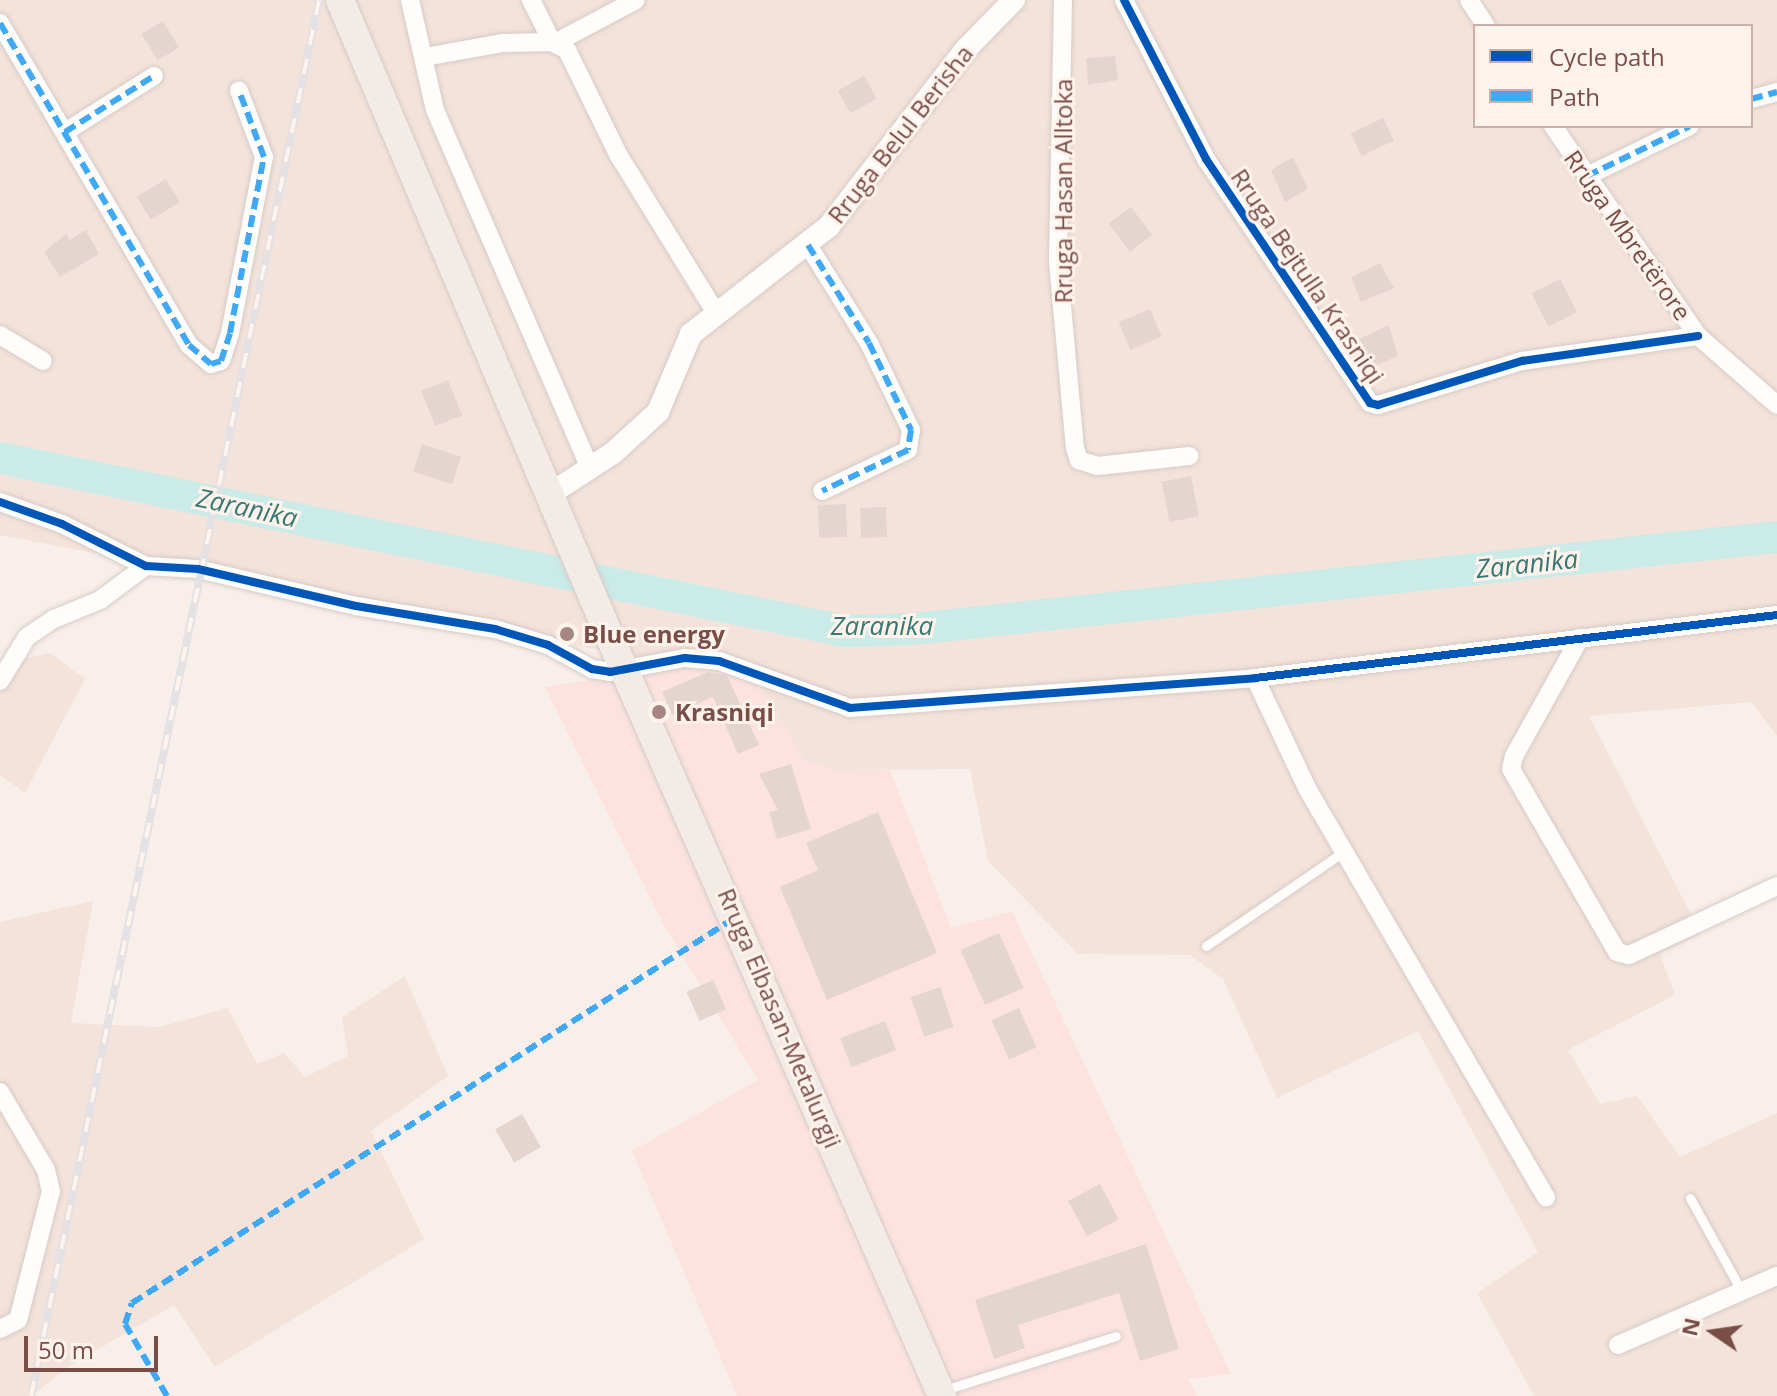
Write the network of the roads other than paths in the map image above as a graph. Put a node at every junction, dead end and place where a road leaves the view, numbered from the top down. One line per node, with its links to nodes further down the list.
1 (410, 0): 12 (street)
2 (531, 0): 11 (street)
3 (636, 0): 11 (street)
4 (1014, 0): 21 (street, Rruga Belul Berisha)
5 (1063, 0): 27 (street, Rruga Hasan Alltoka)
6 (1124, 0): 24 (street, Rruga Bejtulla Krasniqi)
7 (1469, 0): 10 (street)
8 (343, 7): 31 (main road)
9 (0, 23): 19 (street)
10 (1485, 24)
11 (552, 42): 12 (street); 22 (street)
12 (425, 57): 28 (street)
13 (154, 76): 19 (street)
14 (239, 91): 19 (street)
15 (1777, 92): 16 (street)
16 (1753, 98)
17 (1554, 128): 20 (street, Rruga Mbretërore)
18 (1686, 128): 20 (street)
19 (65, 132)
20 (1587, 176): 24 (street, Rruga Mbretërore)
21 (808, 245): 22 (street, Rruga Belul Berisha); 29 (street)
22 (716, 313): 28 (street, Rruga Belul Berisha)
23 (0, 335): 25 (street)
24 (1698, 336): 26 (street, Rruga Mbretërore)
25 (43, 361)
26 (1777, 405)
27 (1189, 456)
28 (590, 469): 31 (street, Rruga Belul Berisha)
29 (822, 491)
30 (0, 502): 32 (street)
31 (555, 505): 35 (main road, Rruga Elbasan-Metalurgji)
32 (146, 566): 35 (street); 37 (street)
33 (1777, 615): 34 (street)
34 (1580, 638): 36 (street); 39 (street)
35 (624, 669): 36 (street); 49 (main road, Rruga Elbasan-Metalurgji)
36 (1255, 678): 38 (street)
37 (0, 681)
38 (1345, 850): 40 (lane); 42 (street)
39 (1777, 886)
40 (1206, 946)
41 (0, 1092): 46 (street)
42 (1546, 1198)
43 (1690, 1198): 45 (lane)
44 (1777, 1276): 45 (street)
45 (1741, 1290): 48 (street)
46 (0, 1329)
47 (1116, 1336): 49 (lane)
48 (1618, 1345)
49 (941, 1393)

